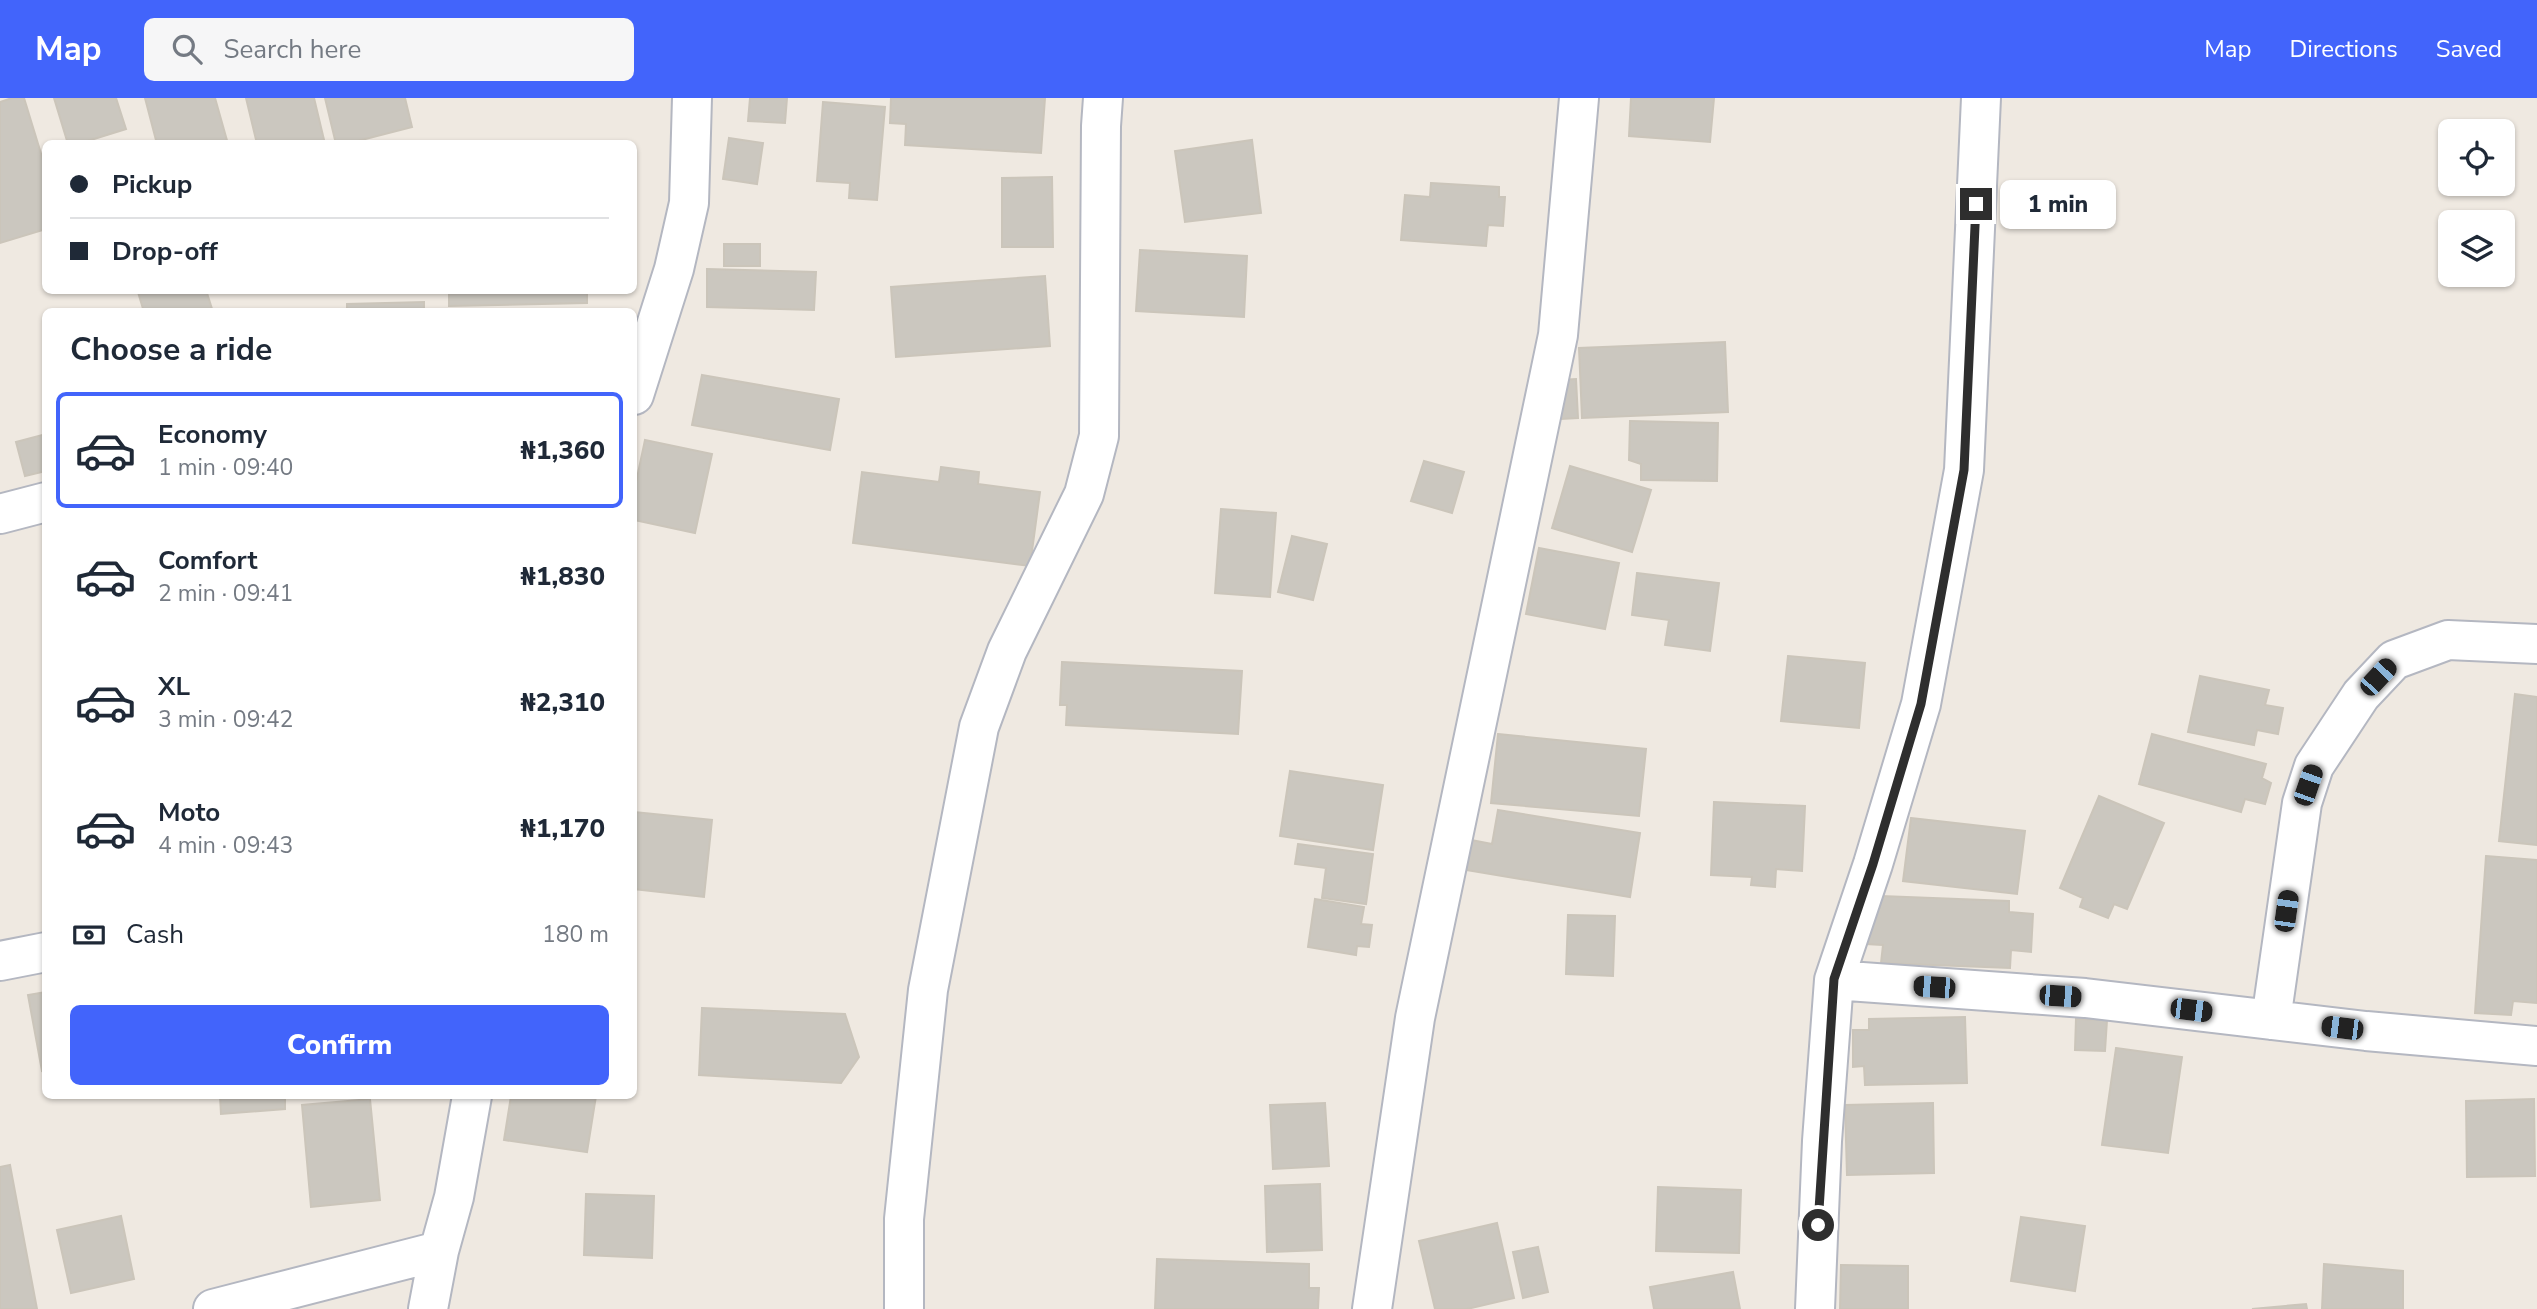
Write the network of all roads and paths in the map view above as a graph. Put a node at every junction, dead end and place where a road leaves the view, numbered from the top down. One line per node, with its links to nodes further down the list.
1 (692, 98): 5 (street)
2 (1103, 98): 18 (street)
3 (1579, 98): 19 (street)
4 (1981, 98): 11 (street)
5 (637, 386)
6 (42, 503): 7 (street)
7 (0, 514)
8 (2537, 644): 12 (street)
9 (42, 954): 10 (street)
10 (0, 961)
11 (1834, 979): 12 (street); 20 (street)
12 (2271, 1020): 13 (street)
13 (2537, 1046)
14 (471, 1099): 15 (street)
15 (439, 1251): 16 (street); 17 (street)
16 (213, 1309)
17 (428, 1309)
18 (904, 1309)
19 (1372, 1309)
20 (1815, 1309)

